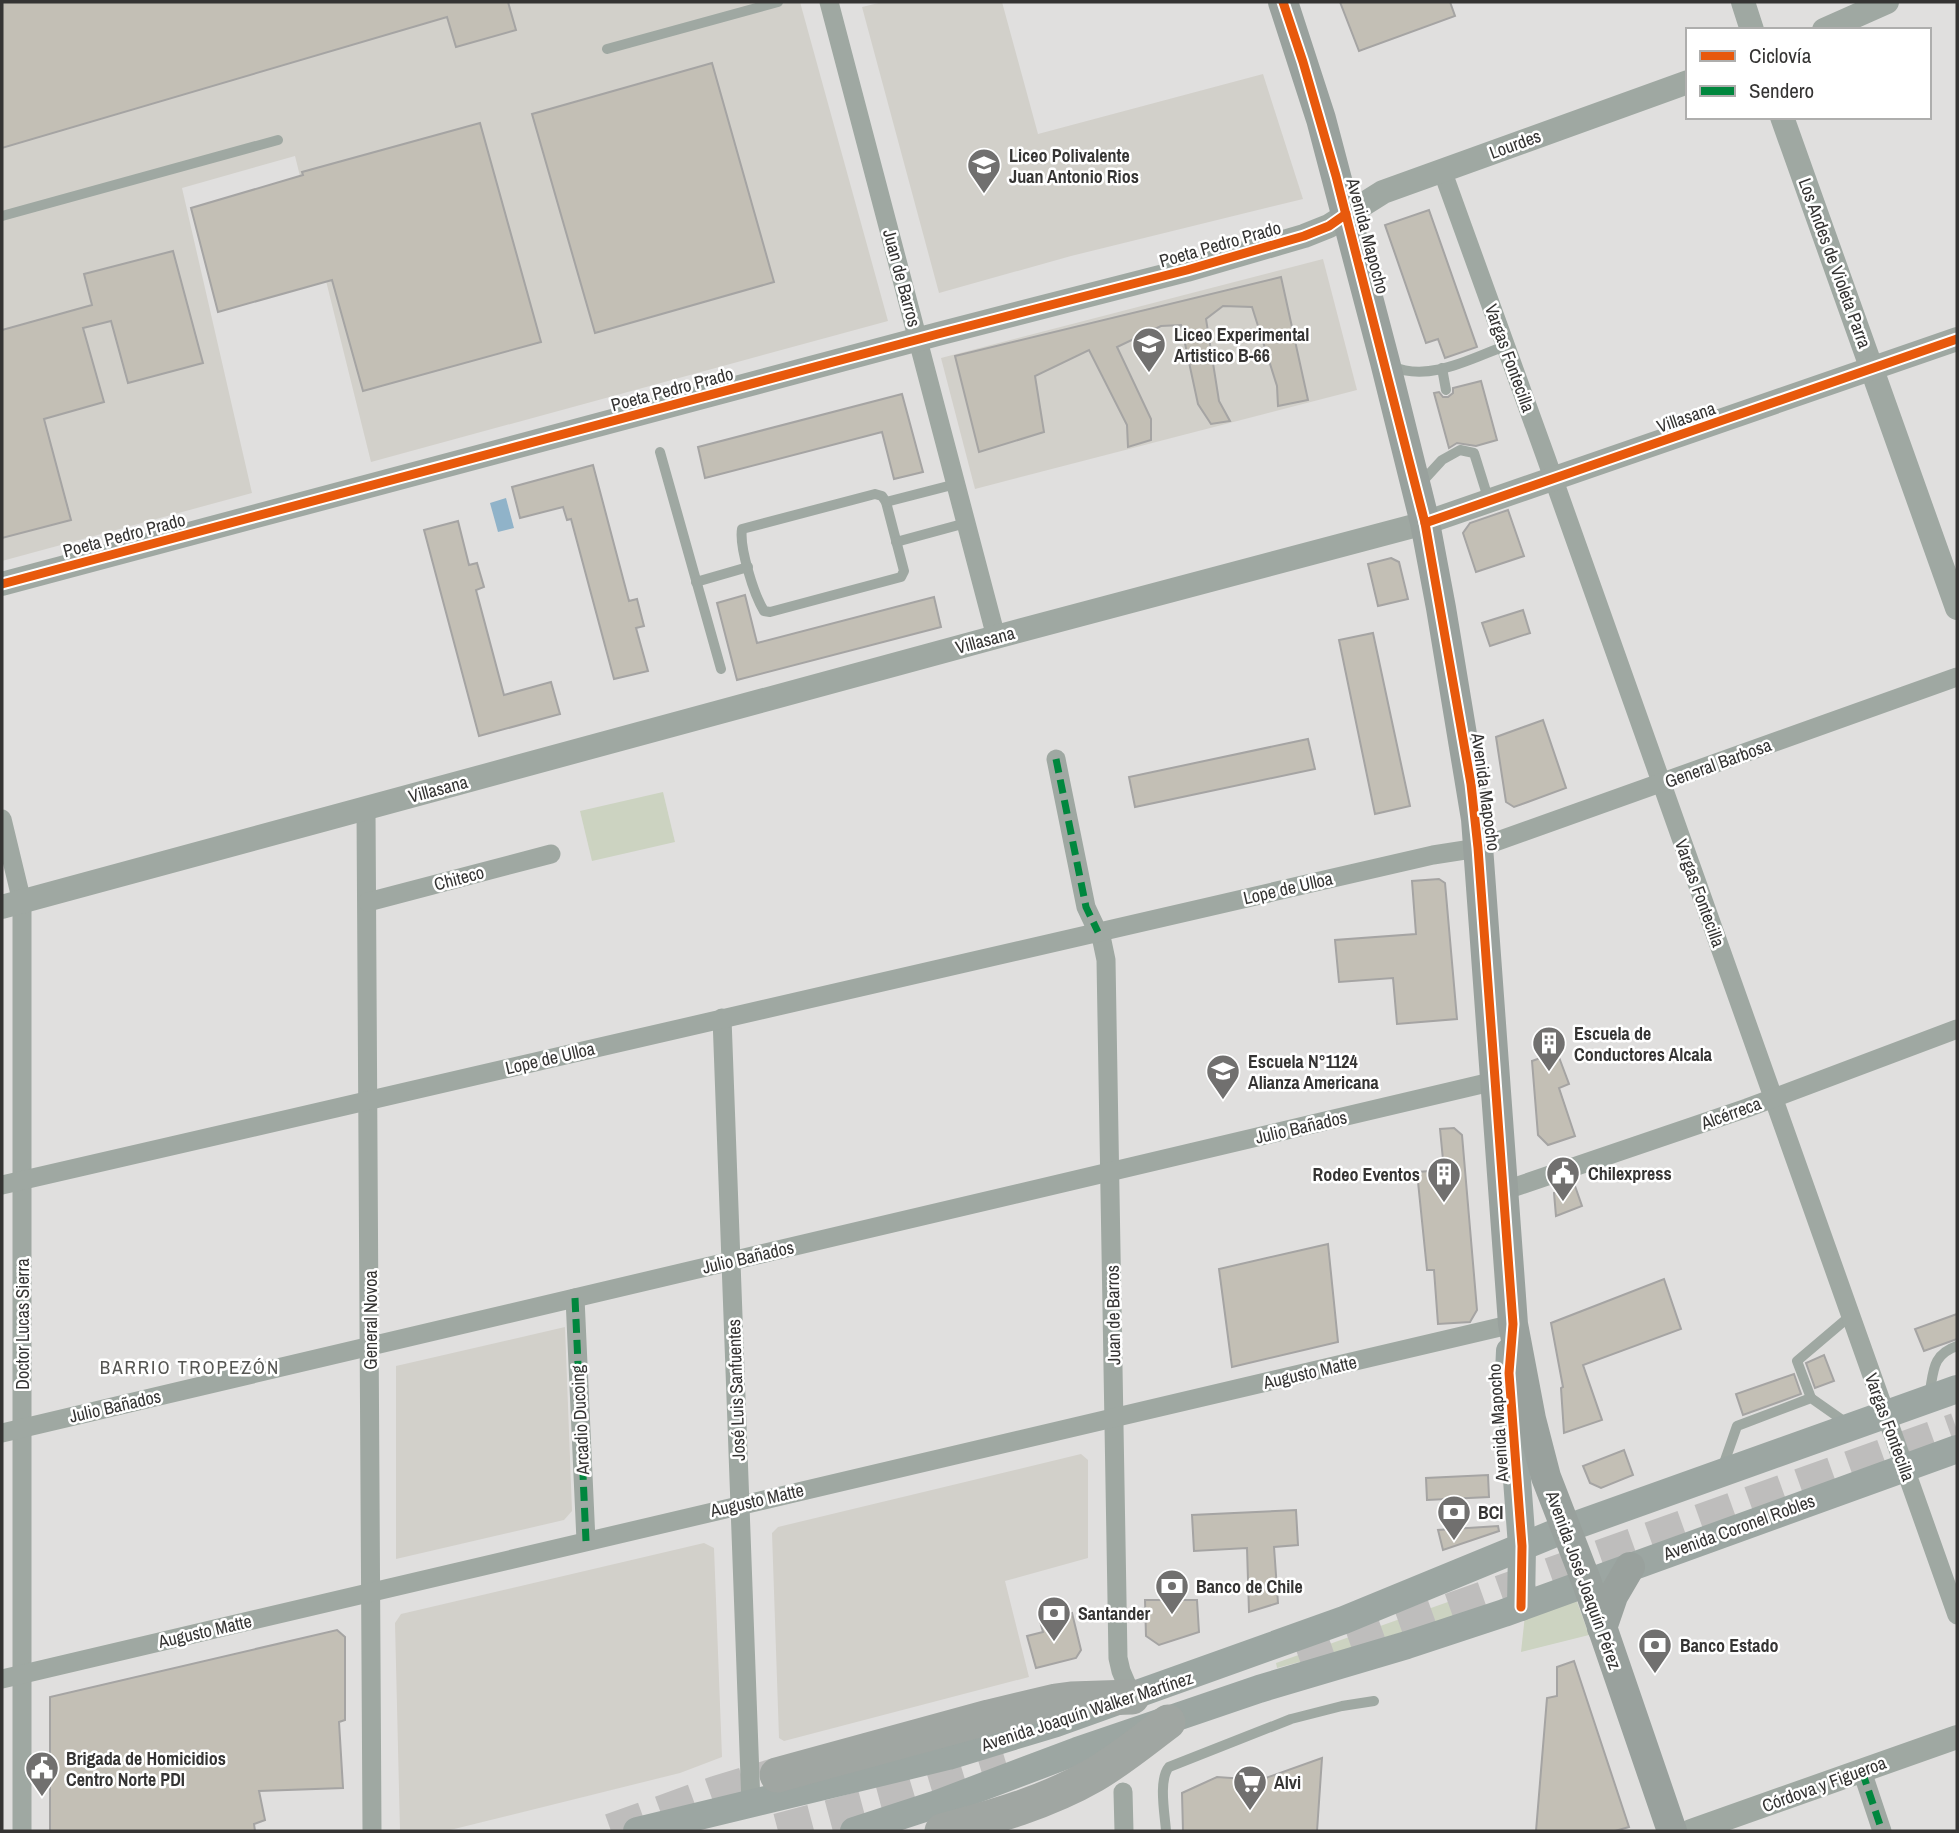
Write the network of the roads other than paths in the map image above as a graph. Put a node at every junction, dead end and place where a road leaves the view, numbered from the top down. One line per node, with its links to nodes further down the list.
1 (778, 2): 8 (lane)
2 (829, 2): 15 (street, Juan de Barros)
3 (1283, 2): 13 (main road, Avenida Mapocho)
4 (1743, 2): 6 (street)
5 (1887, 2): 7 (street)
6 (1751, 28)
7 (1828, 28)
8 (607, 49)
9 (1686, 83): 12 (street, Lourdes)
10 (1783, 119): 20 (street, Los Andes de Violeta Parra)
11 (278, 140): 14 (lane)
12 (1442, 170): 13 (street, Lourdes); 17 (street, Vargas Fontecilla)
13 (1346, 214): 15 (street, Poeta Pedro Prado); 18 (main road, Avenida Mapocho)
14 (2, 216)
15 (918, 339): 24 (street, Juan de Barros); 33 (street, Poeta Pedro Prado)
16 (1957, 339): 20 (street, Villasana)
17 (1506, 346): 19 (lane); 23 (street, Vargas Fontecilla)
18 (1385, 362): 19 (lane); 25 (main road, Avenida Mapocho)
19 (1442, 368): 21 (lane)
20 (1872, 368): 23 (street, Villasana); 34 (street, Los Andes de Violeta Parra)
21 (1446, 390)
22 (660, 452): 32 (lane)
23 (1554, 480): 27 (street, Villasana); 39 (street, Vargas Fontecilla)
24 (956, 484): 26 (lane); 28 (street, Juan de Barros)
25 (1416, 488): 27 (lane); 29 (main road, Avenida Mapocho)
26 (886, 502): 30 (lane); 31 (lane)
27 (1489, 502): 29 (street, Villasana)
28 (966, 523): 30 (lane); 35 (street, Juan de Barros)
29 (1425, 523): 35 (street, Villasana); 42 (main road, Avenida Mapocho)
30 (897, 542): 31 (lane)
31 (748, 567): 32 (lane)
32 (696, 582): 36 (lane)
33 (2, 584)
34 (1957, 608)
35 (996, 637): 40 (street, Villasana)
36 (721, 670)
37 (1957, 677): 39 (street, General Barbosa)
38 (1056, 759): 46 (street)
39 (1661, 783): 42 (street, General Barbosa); 50 (street, Vargas Fontecilla)
40 (366, 809): 44 (street, General Novoa); 45 (street, Villasana)
41 (2, 820): 45 (street, Doctor Lucas Sierra)
42 (1478, 848): 46 (street, Lope de Ulloa); 49 (main road, Avenida Mapocho)
43 (551, 854): 44 (street, Chiteco)
44 (368, 902): 51 (street, General Novoa)
45 (12, 904): 53 (street, Doctor Lucas Sierra)
46 (1098, 932): 47 (street, Lope de Ulloa); 52 (street, Juan de Barros)
47 (722, 1018): 51 (street, Lope de Ulloa); 56 (street, José Luis Sanfuentes)
48 (1957, 1029): 50 (street, Alcérreca)
49 (1495, 1081): 52 (street, Julio Bañados); 55 (main road, Avenida Mapocho)
50 (1773, 1098): 55 (street, Alcérreca); 58 (street, Vargas Fontecilla)
51 (369, 1100): 53 (street, Lope de Ulloa); 61 (street, General Novoa)
52 (1110, 1171): 56 (street, Julio Bañados); 66 (street, Juan de Barros)
53 (22, 1180): 54 (street, Lope de Ulloa); 68 (street, Doctor Lucas Sierra)
54 (2, 1185)
55 (1503, 1191): 59 (main road, Avenida Mapocho)
56 (731, 1261): 57 (street, Julio Bañados); 73 (street, José Luis Sanfuentes)
57 (575, 1298): 61 (street, Julio Bañados); 75 (street, Arcadio Ducoing)
58 (1850, 1316): 63 (lane); 65 (street, Vargas Fontecilla)
59 (1513, 1324): 66 (street, Augusto Matte); 74 (main road, Avenida José Joaquín Pérez); 76 (main road, Avenida Mapocho)
60 (1957, 1346): 64 (lane)
61 (370, 1347): 68 (street, Julio Bañados); 79 (street, General Novoa)
62 (1957, 1389): 64 (main road)
63 (1811, 1398): 67 (lane); 72 (lane)
64 (1928, 1399): 65 (main road)
65 (1885, 1415): 67 (main road); 71 (street, Vargas Fontecilla)
66 (1114, 1419): 73 (street, Augusto Matte); 85 (street, Juan de Barros)
67 (1852, 1426): 72 (main road)
68 (23, 1428): 69 (street, Julio Bañados); 83 (street, Doctor Lucas Sierra)
69 (2, 1433)
70 (1957, 1449): 71 (main road, Avenida Coronel Robles)
71 (1905, 1468): 77 (main road, Avenida Coronel Robles); 81 (street, Vargas Fontecilla)
72 (1721, 1473): 74 (main road)
73 (740, 1504): 75 (street, Augusto Matte); 92 (street, José Luis Sanfuentes)
74 (1565, 1529): 76 (main road); 78 (main road, Avenida José Joaquín Pérez)
75 (586, 1541): 79 (street, Augusto Matte)
76 (1522, 1546): 80 (main road, Avenida Mapocho); 85 (main road, Avenida Joaquín Walker Martínez)
77 (1630, 1567): 78 (main road, Avenida Coronel Robles); 82 (main road)
78 (1587, 1583): 80 (main road, Avenida Coronel Robles); 82 (main road, Avenida José Joaquín Pérez)
79 (371, 1591): 83 (street, Augusto Matte); 94 (street, General Novoa)
80 (1521, 1607): 87 (main road, Avenida Joaquín Walker Martínez)
81 (1957, 1615)
82 (1602, 1628): 100 (main road, Avenida José Joaquín Pérez)
83 (22, 1674): 84 (street, Augusto Matte); 93 (street, Doctor Lucas Sierra)
84 (2, 1679)
85 (1132, 1697): 90 (highway); 92 (main road, Avenida Joaquín Walker Martínez)
86 (1374, 1701): 99 (lane)
87 (1168, 1721): 96 (main road, Avenida Joaquín Walker Martínez); 97 (highway)
88 (1957, 1737): 89 (street, Córdova y Figueroa)
89 (1861, 1771): 101 (street, Córdova y Figueroa); 102 (street)
90 (777, 1775)
91 (1123, 1792): 98 (street)
92 (751, 1804): 95 (main road, Avenida Joaquín Walker Martínez)
93 (22, 1831)
94 (372, 1831)
95 (637, 1831)
96 (853, 1831)
97 (942, 1831)
98 (1124, 1831)
99 (1166, 1831)
100 (1672, 1831)
101 (1691, 1831)
102 (1882, 1831)

